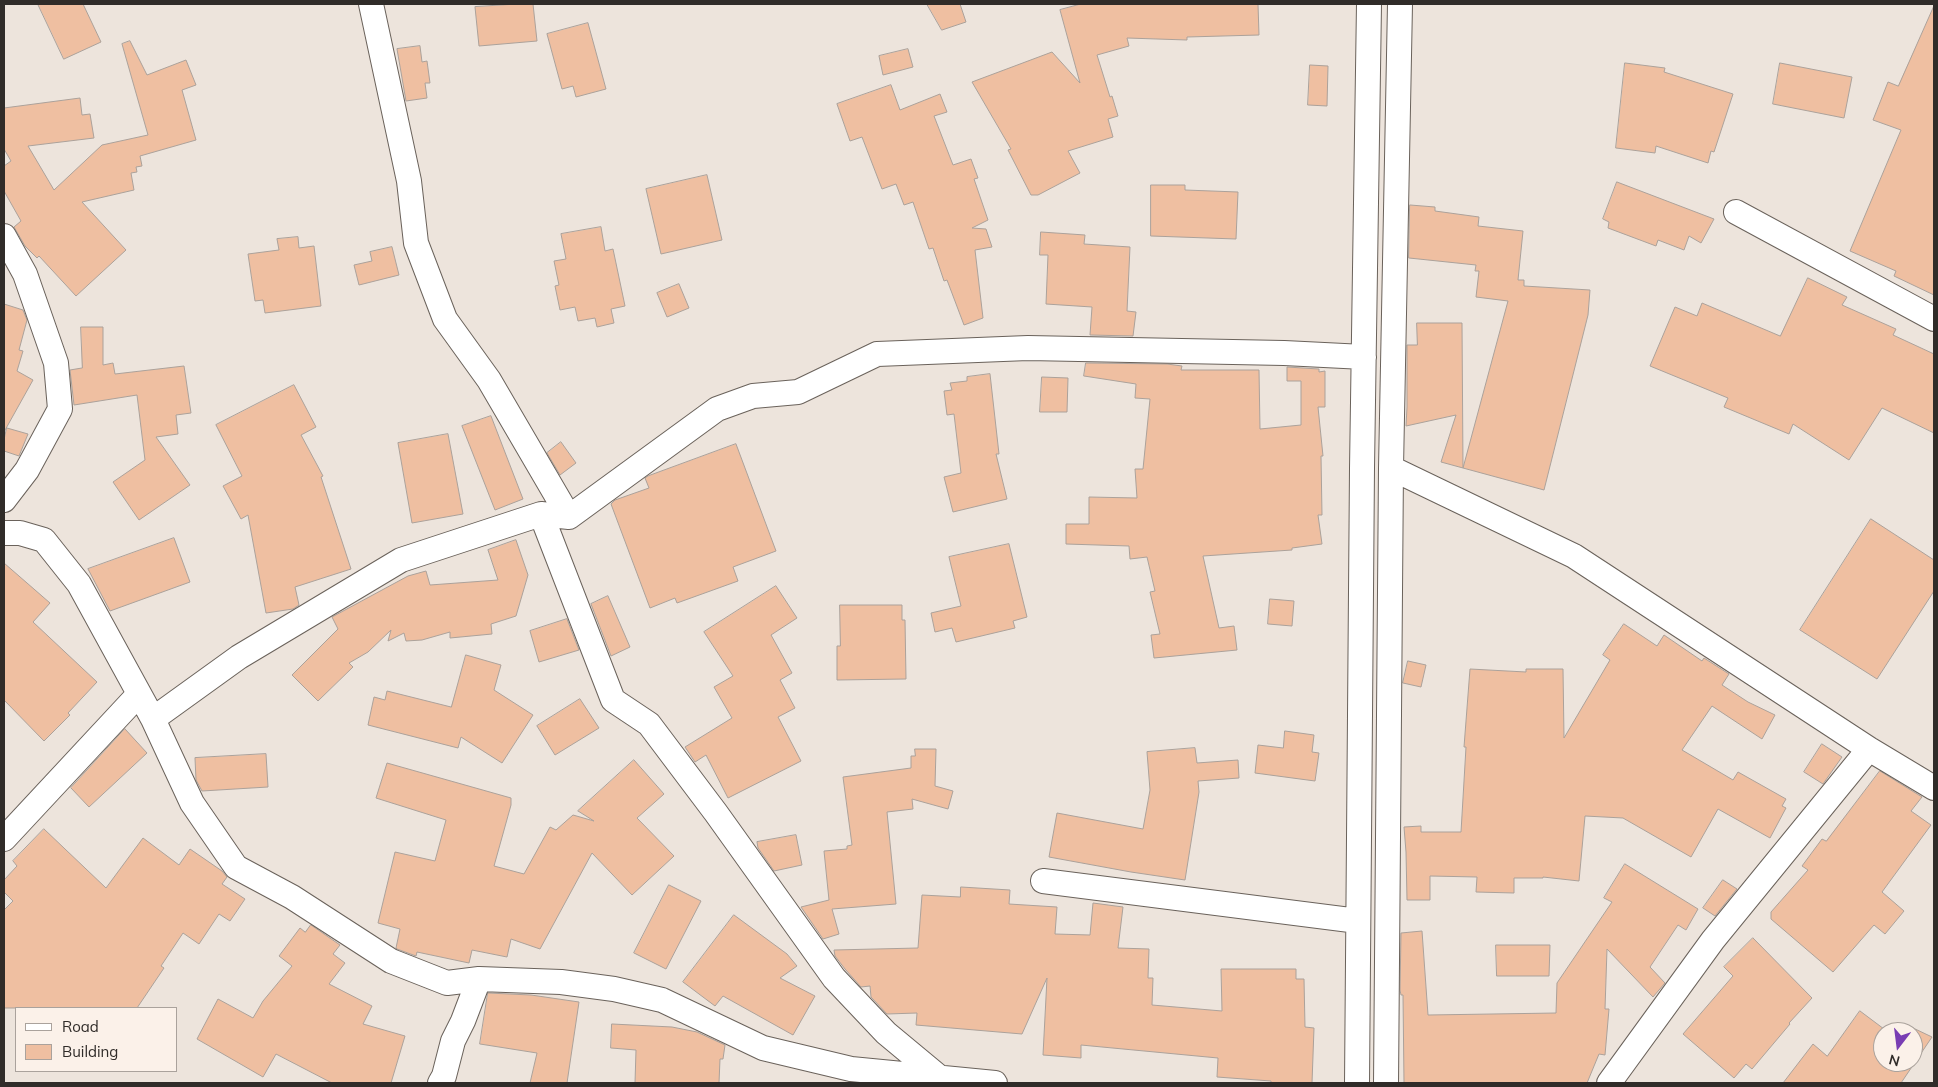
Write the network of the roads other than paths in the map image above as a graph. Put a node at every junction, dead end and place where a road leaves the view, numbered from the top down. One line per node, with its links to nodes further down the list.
1 (371, 4): 11 (street)
2 (1369, 4): 7 (street)
3 (1400, 4): 8 (street)
4 (1736, 212): 6 (street)
5 (4, 236): 9 (street)
6 (1934, 319)
7 (1364, 357): 11 (street); 19 (street)
8 (1391, 468): 15 (street); 25 (street)
9 (4, 500)
10 (540, 514): 11 (street); 14 (street); 21 (street)
11 (569, 517)
12 (4, 533): 13 (street)
13 (139, 694): 14 (street); 17 (street)
14 (153, 719): 20 (street)
15 (1869, 750): 16 (street); 26 (street)
16 (1934, 788)
17 (4, 839)
18 (1043, 881): 19 (street)
19 (1358, 921): 24 (street)
20 (478, 978): 21 (street); 22 (street)
21 (939, 1077): 23 (street)
22 (440, 1083)
23 (995, 1083)
24 (1357, 1083)
25 (1386, 1083)
26 (1609, 1083)

